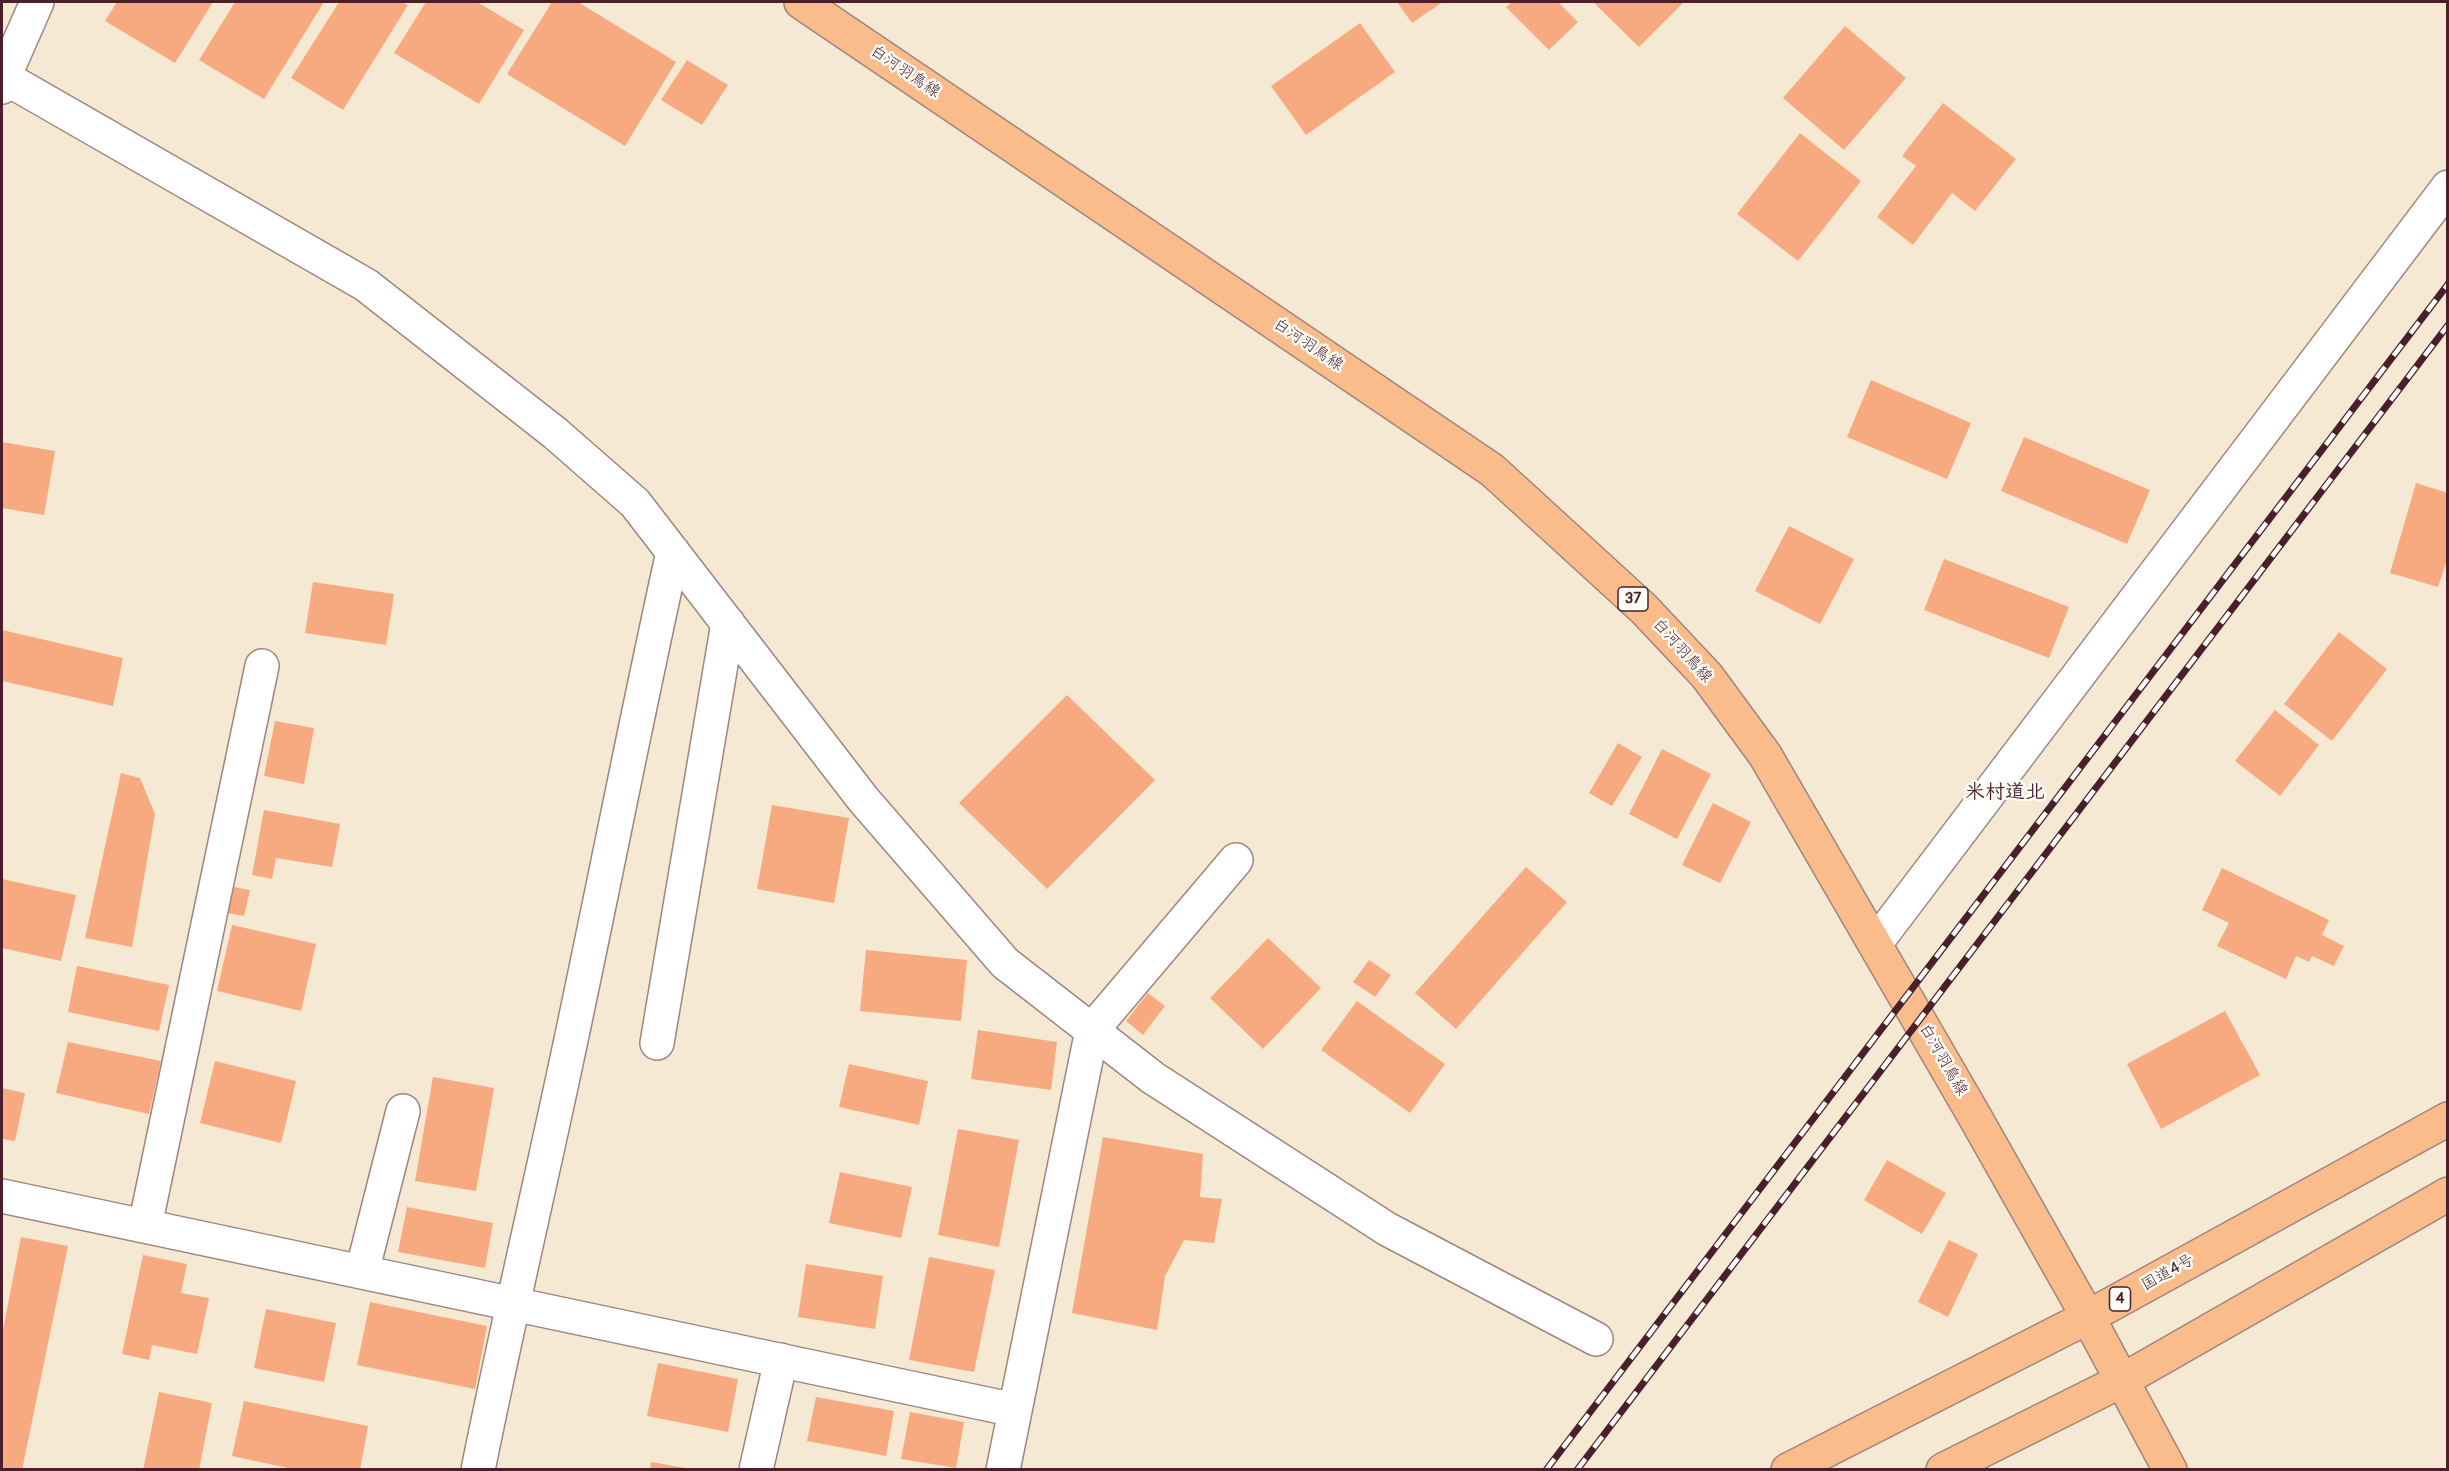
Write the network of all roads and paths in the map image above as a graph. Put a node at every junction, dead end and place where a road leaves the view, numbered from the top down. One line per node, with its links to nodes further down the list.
1 (37, 2): 3 (street)
2 (801, 2): 9 (main road, 白河羽鳥線 / 37)
3 (2, 80): 5 (street)
4 (2448, 187): 9 (street)
5 (673, 552): 6 (street); 18 (street)
6 (728, 623): 10 (street); 11 (street)
7 (262, 666): 16 (street)
8 (1236, 860): 10 (street)
9 (1875, 944): 19 (main road, 白河羽鳥線 / 37)
10 (1092, 1030): 20 (street); 23 (street)
11 (657, 1043)
12 (403, 1110): 17 (street)
13 (2448, 1119): 19 (main road, 国道4号 / 4)
14 (2448, 1194): 22 (main road)
15 (2, 1196): 16 (street)
16 (145, 1226): 17 (street)
17 (362, 1272): 18 (street)
18 (512, 1304): 21 (street); 24 (street)
19 (2088, 1317): 22 (main road, 白河羽鳥線 / 37); 27 (main road, 国道4号 / 4)
20 (1596, 1339)
21 (781, 1360): 23 (street); 25 (street)
22 (2123, 1380): 28 (main road); 29 (main road, 白河羽鳥線 / 37)
23 (1015, 1410): 26 (street)
24 (478, 1470)
25 (756, 1470)
26 (1003, 1470)
27 (1788, 1470)
28 (1943, 1470)
29 (2170, 1470)

